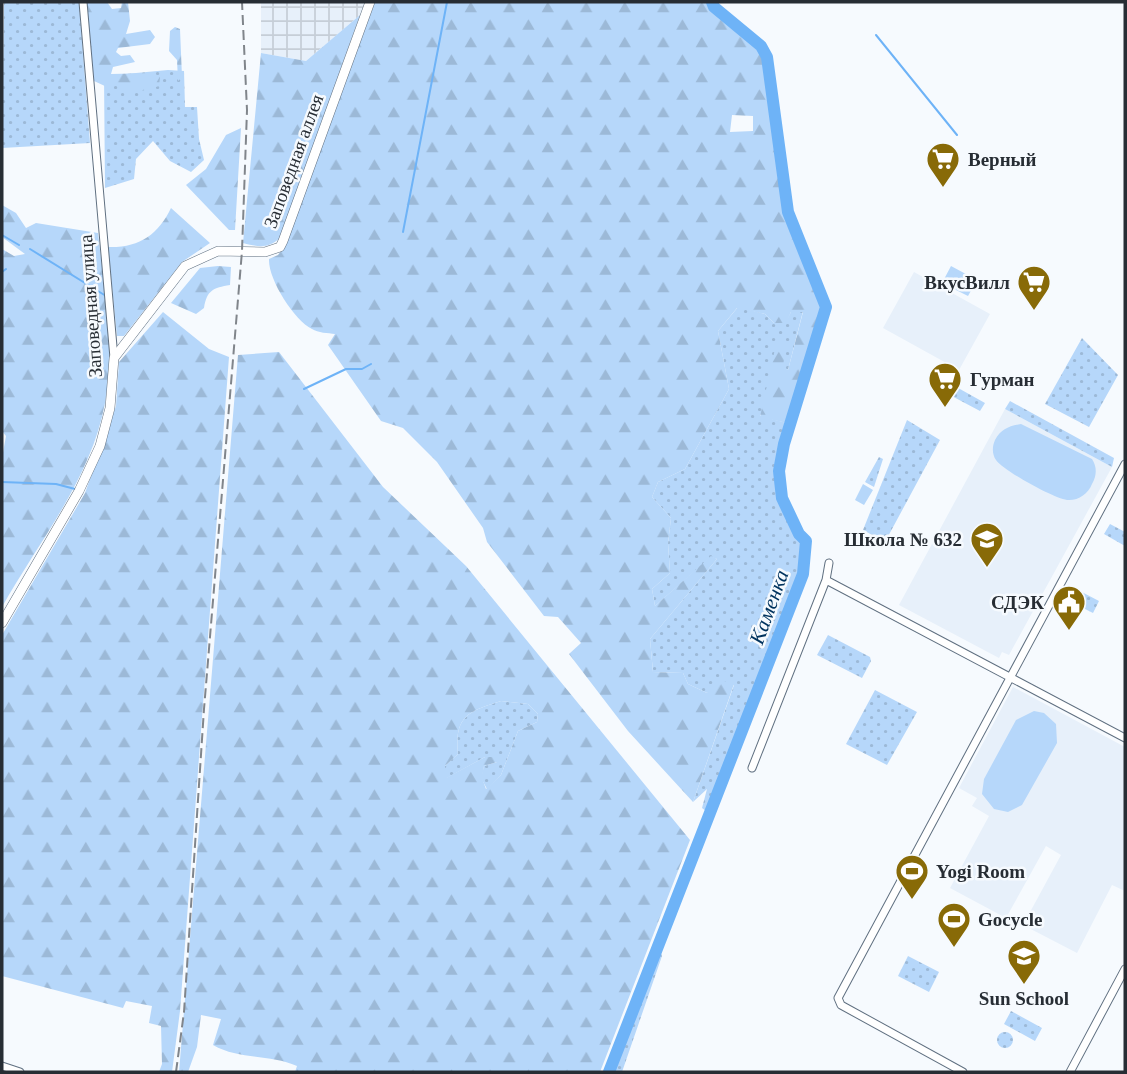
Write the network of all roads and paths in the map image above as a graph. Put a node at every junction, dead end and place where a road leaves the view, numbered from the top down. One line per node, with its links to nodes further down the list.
1 (83, 2): 3 (street, Заповедная улица)
2 (369, 2): 3 (street, Заповедная аллея)
3 (114, 358): 8 (street, Заповедная улица)
4 (1125, 464): 5 (street)
5 (1122, 478): 9 (street)
6 (829, 563): 7 (street)
7 (826, 580): 9 (street); 11 (street)
8 (2, 623)
9 (1011, 677): 10 (street); 15 (street)
10 (1125, 738)
11 (752, 768)
12 (1125, 969): 16 (street)
13 (2, 1066): 14 (street)
14 (20, 1072)
15 (963, 1072)
16 (1070, 1072)

